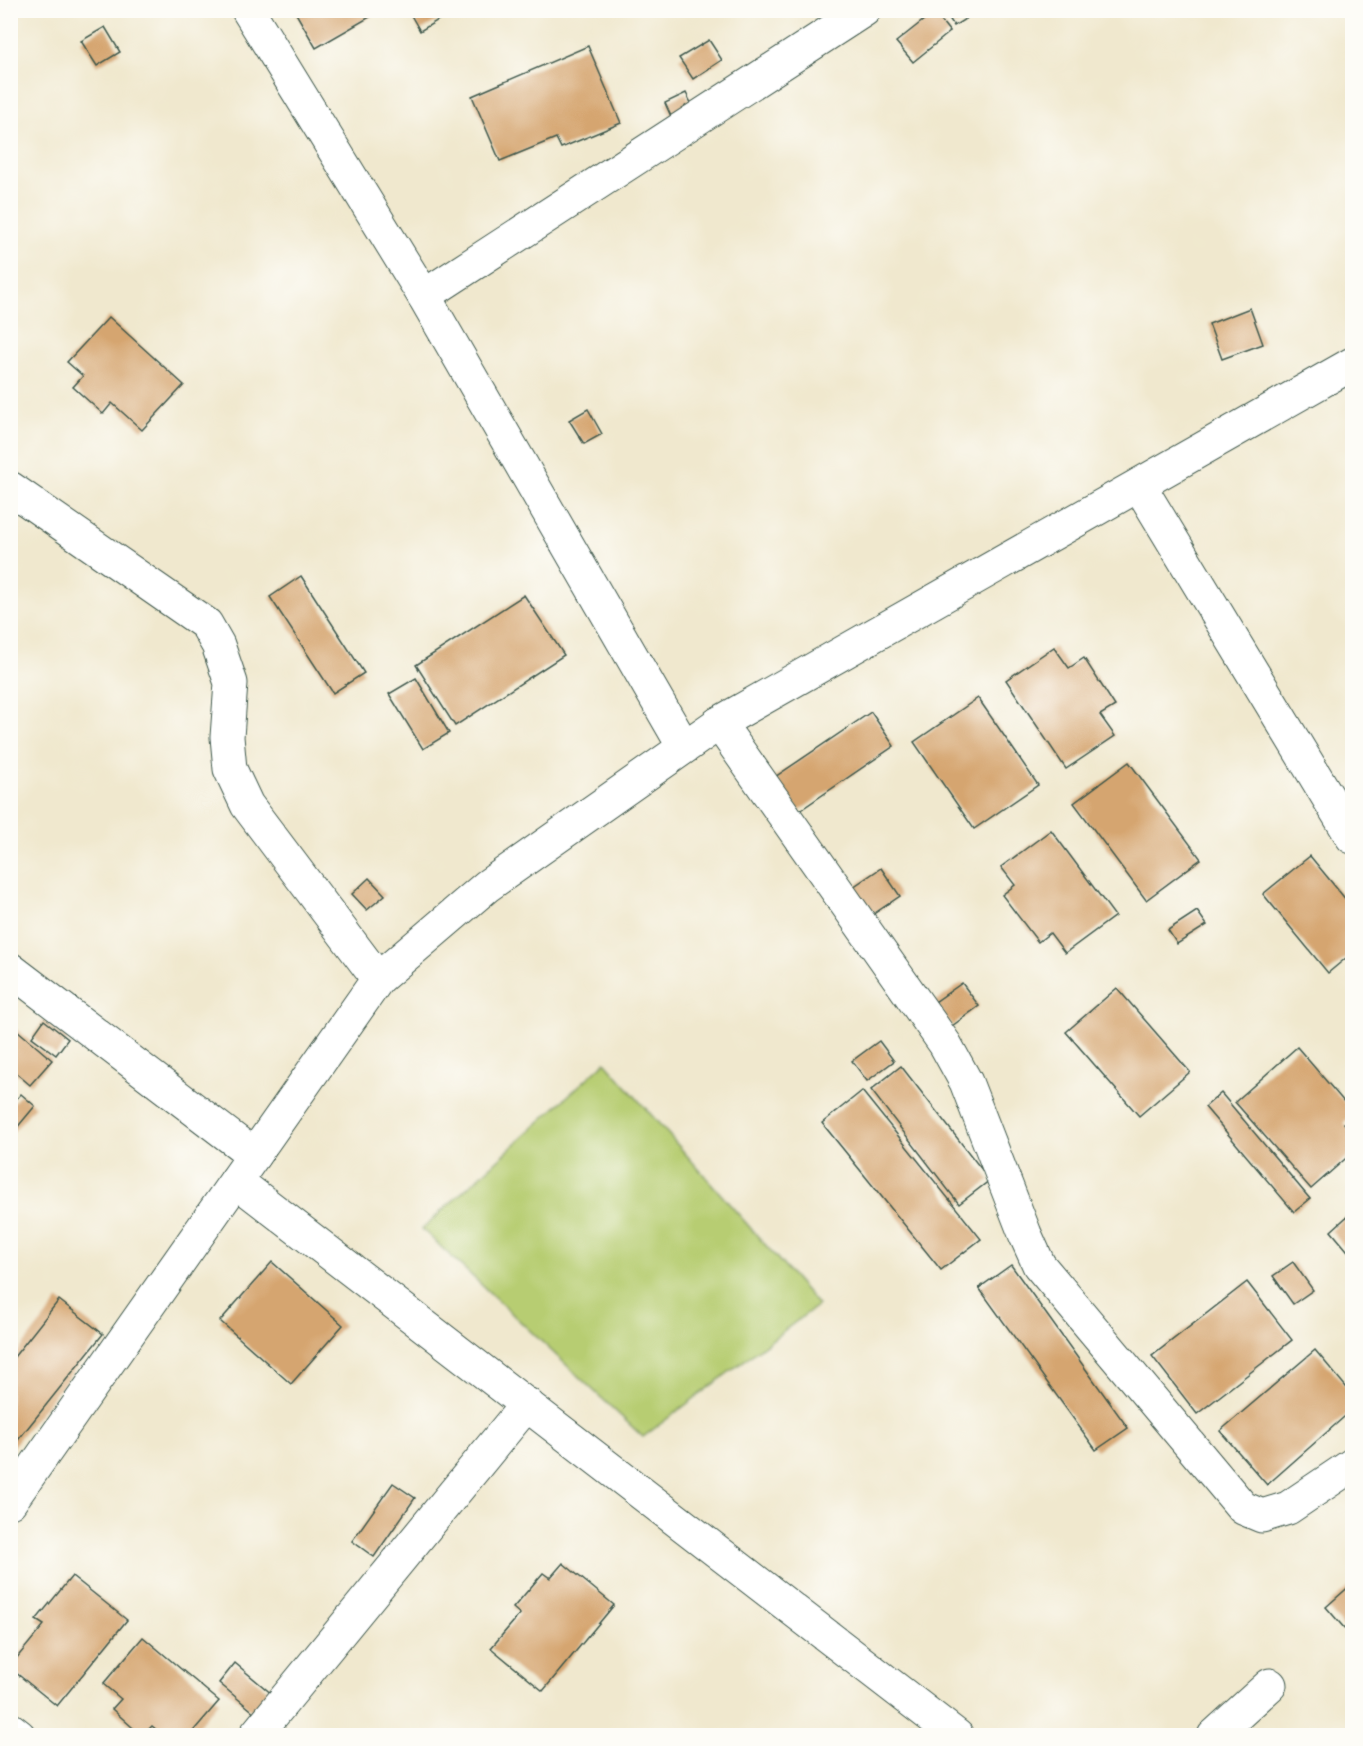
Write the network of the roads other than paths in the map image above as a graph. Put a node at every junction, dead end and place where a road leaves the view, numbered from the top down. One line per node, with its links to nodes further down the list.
1 (248, 10): 3 (street)
2 (864, 10): 3 (street)
3 (424, 296): 8 (street)
4 (1353, 364): 5 (street)
5 (1139, 485): 7 (street); 9 (street)
6 (10, 488): 11 (street)
7 (718, 723): 8 (street); 15 (street)
8 (684, 747): 11 (street)
9 (1353, 837)
10 (10, 969): 12 (street)
11 (378, 979): 12 (street)
12 (254, 1155): 13 (street)
13 (236, 1181): 14 (street); 16 (street)
14 (527, 1404): 20 (street); 21 (street)
15 (1353, 1465)
16 (10, 1502)
17 (1270, 1686): 22 (street)
18 (10, 1728): 19 (street)
19 (19, 1736)
20 (255, 1736)
21 (957, 1736)
22 (1214, 1736)

